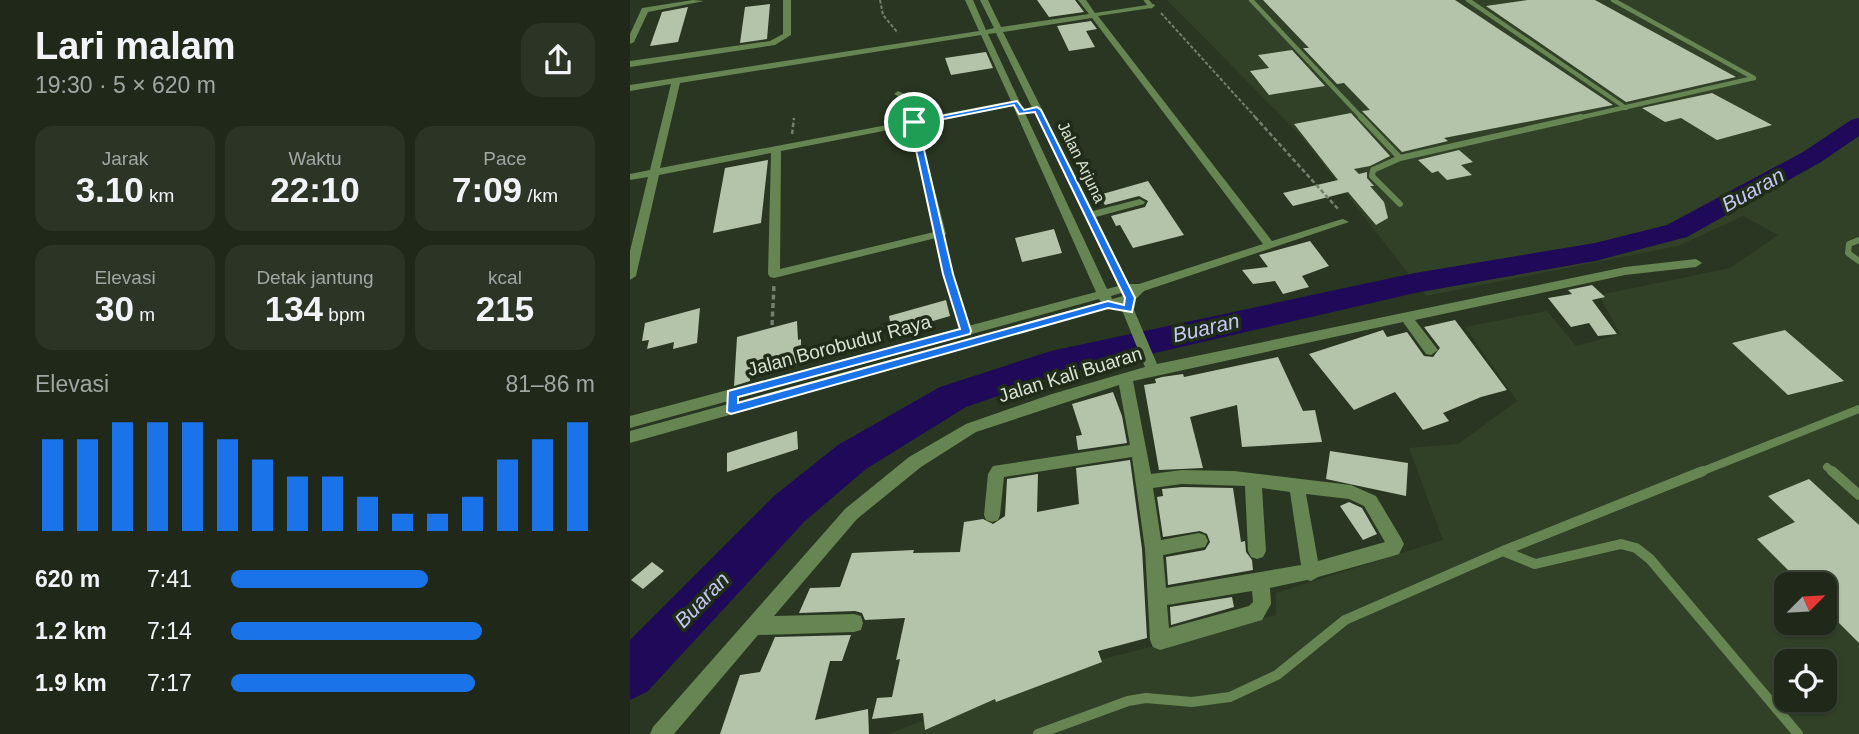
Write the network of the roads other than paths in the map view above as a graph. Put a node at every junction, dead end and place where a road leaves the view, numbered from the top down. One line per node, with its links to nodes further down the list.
1 (787, 0): 16 (street)
2 (969, 0): 11 (street, Jalan Arjuna)
3 (984, 0): 10 (street, Jalan Arjuna)
4 (1082, 0): 12 (street)
5 (1251, 0): 33 (lane)
6 (1468, 0): 27 (lane)
7 (1613, 0): 27 (lane)
8 (700, 1): 15 (street)
9 (1149, 3): 12 (street)
10 (989, 9): 11 (street); 13 (street, Jalan Arjuna)
11 (974, 11): 14 (street, Jalan Arjuna)
12 (1094, 15): 13 (street); 43 (street)
13 (998, 30): 14 (street); 19 (street, Jalan Arjuna)
14 (985, 33): 20 (street); 21 (street, Jalan Arjuna)
15 (630, 42)
16 (743, 48): 17 (street); 20 (street)
17 (669, 59): 18 (street); 23 (street)
18 (630, 64)
19 (1017, 69): 21 (street); 28 (street, Jalan Arjuna)
20 (737, 71): 22 (street)
21 (1003, 72): 26 (street, Jalan Arjuna)
22 (676, 80): 23 (street); 34 (street)
23 (662, 83): 24 (street)
24 (630, 88)
25 (898, 94): 29 (street)
26 (1019, 108): 28 (street); 29 (street); 32 (street, Jalan Arjuna)
27 (1626, 108): 33 (lane)
28 (1037, 110): 30 (street, Jalan Arjuna)
29 (914, 122): 31 (street); 31 (street)
30 (1055, 146): 32 (street); 36 (street, Jalan Arjuna)
31 (776, 149): 34 (street)
32 (1038, 150): 37 (street, Jalan Arjuna)
33 (1400, 158): 39 (lane)
34 (656, 172): 35 (street); 46 (street)
35 (630, 177)
36 (1070, 177): 37 (street); 40 (street, Jalan Arjuna)
37 (1052, 181): 47 (street, Jalan Arjuna)
38 (1140, 202): 40 (street)
39 (1400, 204)
40 (1089, 215): 48 (street, Jalan Arjuna)
41 (1343, 222): 43 (street, Jalan Borobudur Raya)
42 (1859, 240): 44 (lane)
43 (1270, 246): 48 (street, Jalan Borobudur Raya)
44 (1859, 261)
45 (1696, 262): 49 (street, Jalan Kali Buaran)
46 (630, 276)
47 (1105, 299): 48 (street, Jalan Borobudur Raya); 48 (street); 51 (street, Jalan Borobudur Raya); 51 (street, Jalan Borobudur Raya)
48 (1129, 303): 52 (street, Jalan Arjuna)
49 (1407, 318): 50 (street); 52 (street, Jalan Kali Buaran)
50 (1431, 350)
51 (894, 357): 54 (street, Jalan Borobudur Raya)
52 (1152, 366): 53 (street, Jalan Kali Buaran)
53 (1125, 378): 58 (street); 73 (street, Jalan Kali Buaran)
54 (732, 402): 56 (street, Jalan Borobudur Raya); 57 (street, Jalan Borobudur Raya)
55 (1859, 409): 68 (lane)
56 (630, 422)
57 (630, 437)
58 (1139, 450): 61 (street); 64 (street)
59 (1827, 467): 63 (lane)
60 (1253, 480): 61 (street); 62 (street); 67 (street)
61 (1144, 482): 66 (street)
62 (1297, 486): 69 (street); 69 (street)
63 (1859, 495)
64 (992, 515)
65 (1199, 541): 66 (street)
66 (1154, 549): 71 (street)
67 (1257, 551)
68 (1503, 551): 75 (lane); 76 (lane)
69 (1311, 573): 70 (street)
70 (1261, 584): 71 (street); 71 (street)
71 (1157, 598)
72 (854, 623): 73 (street)
73 (754, 626): 74 (street, Jalan Kali Buaran)
74 (660, 734)
75 (1038, 734)
76 (1797, 734)

